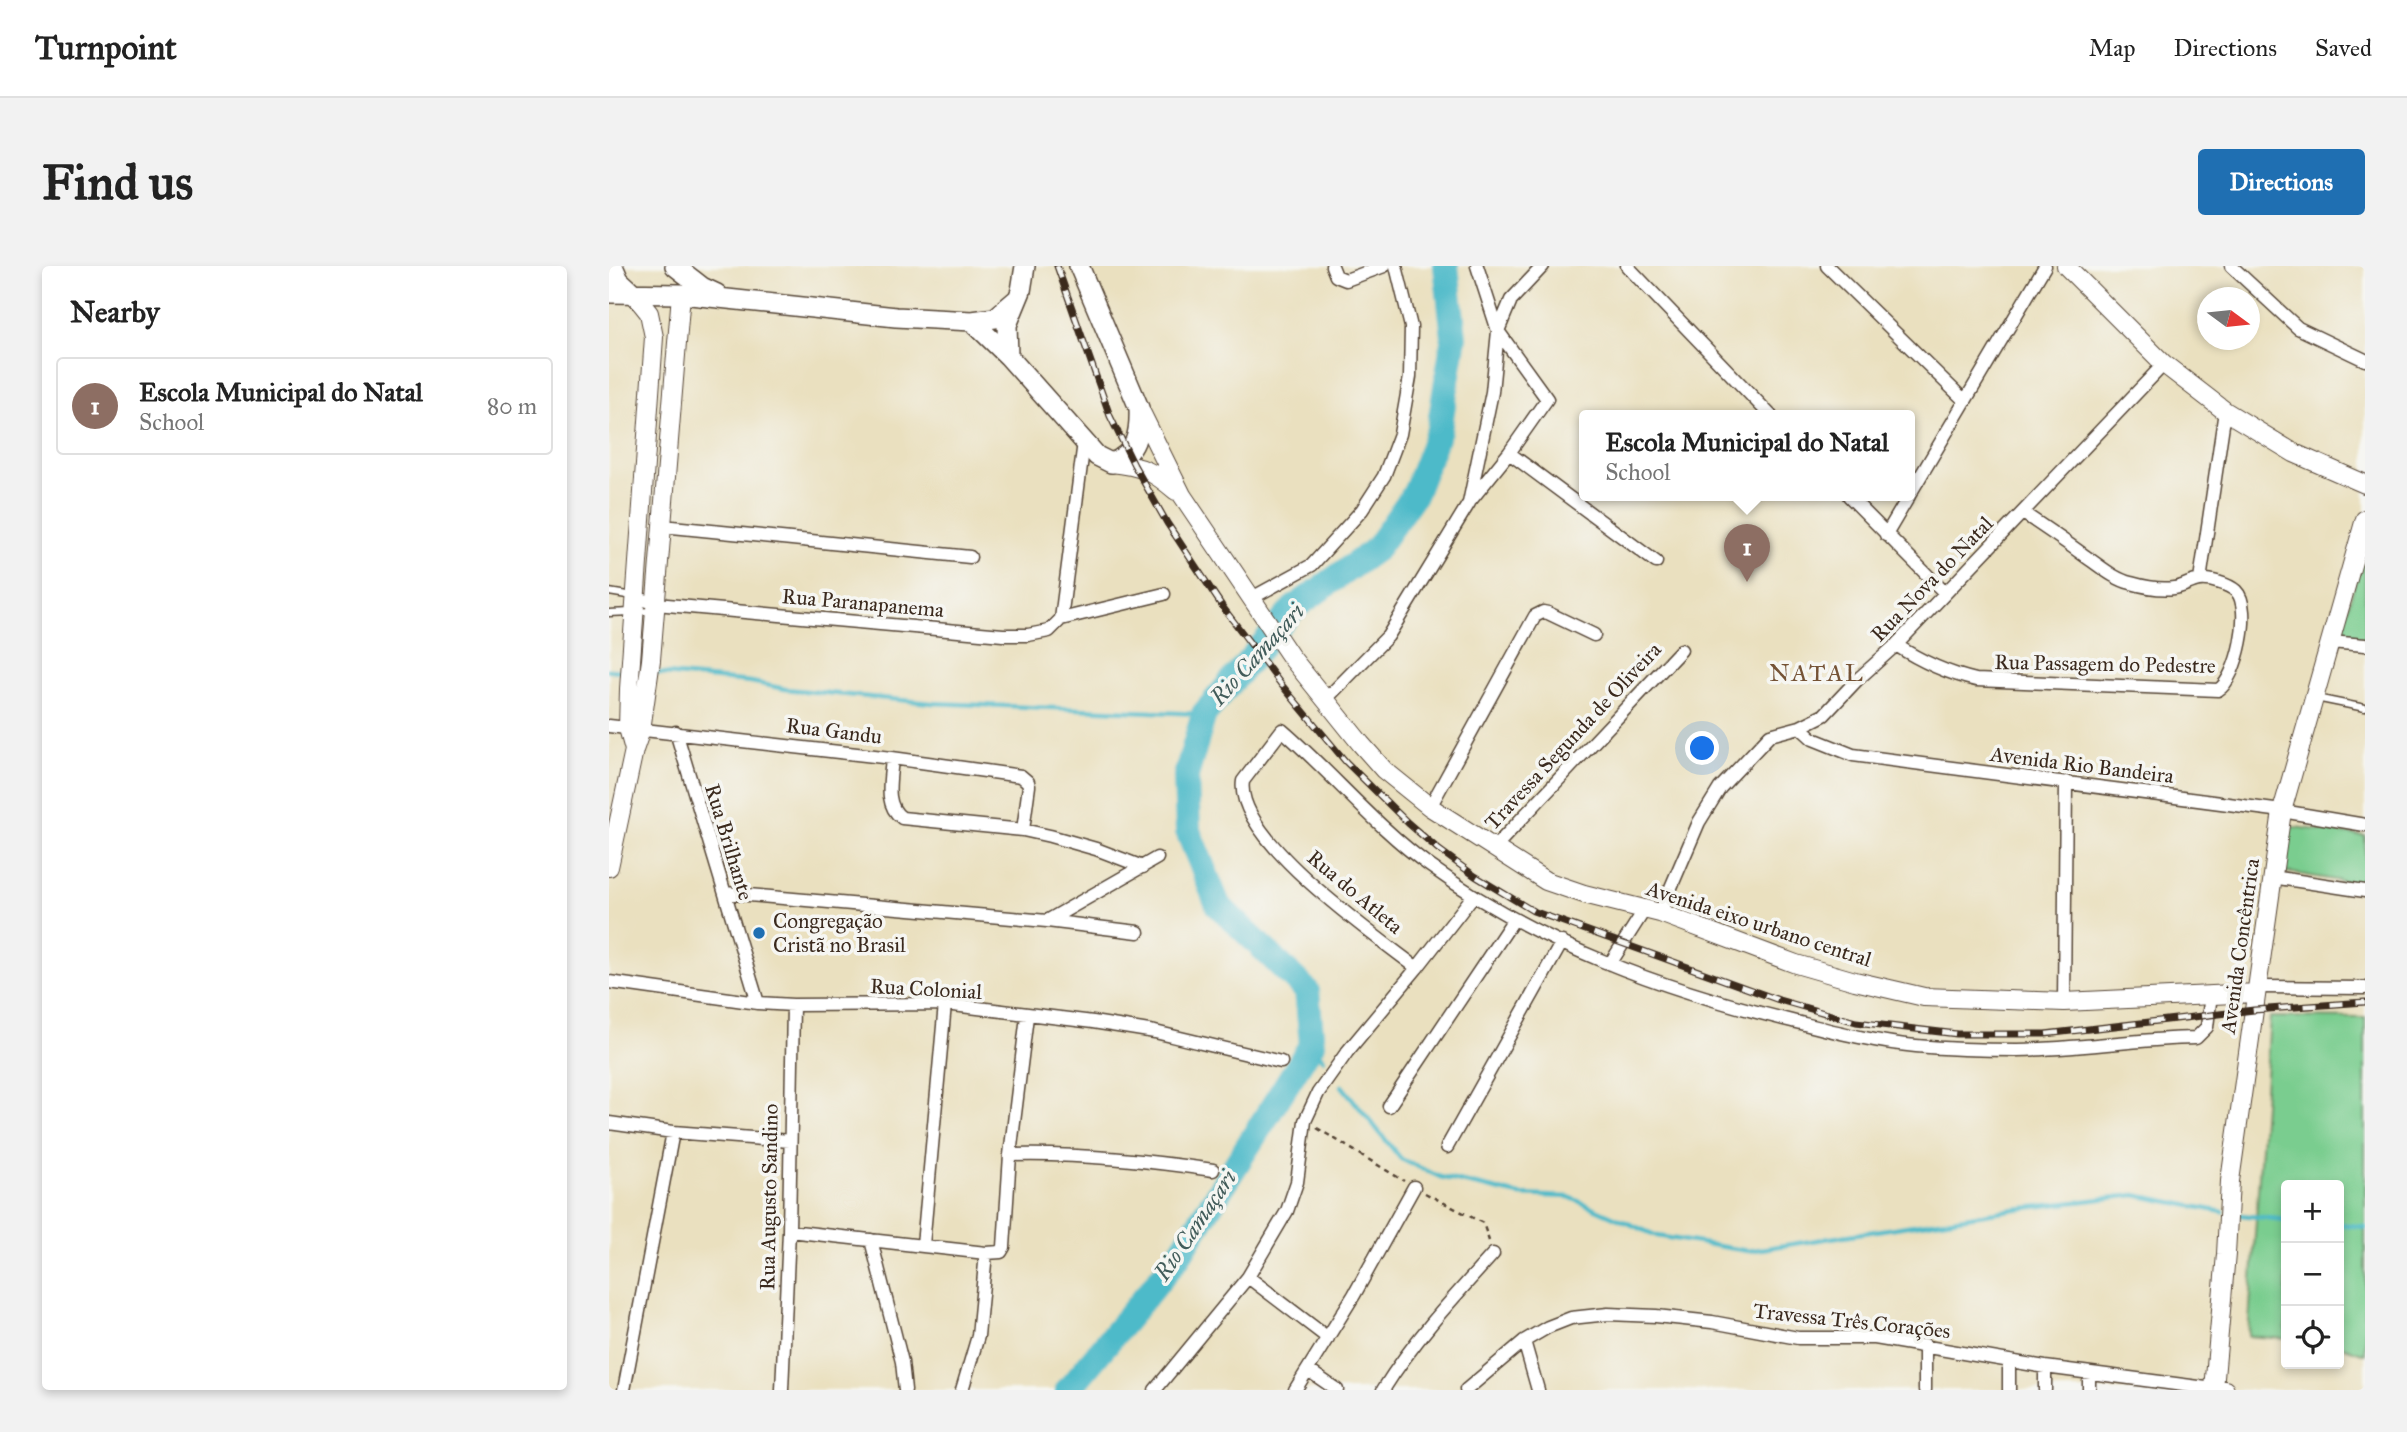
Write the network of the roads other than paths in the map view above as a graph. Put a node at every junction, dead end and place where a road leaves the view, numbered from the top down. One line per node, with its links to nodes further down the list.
1 (613, 266): 16 (main road)
2 (673, 266): 17 (main road); 18 (main road)
3 (1025, 266): 19 (main road)
4 (1079, 266): 26 (main road)
5 (1332, 266): 6 (street)
6 (1384, 266)
7 (1396, 266): 49 (street)
8 (1477, 266): 21 (street)
9 (1543, 266): 21 (street)
10 (1627, 266): 27 (street)
11 (1828, 266): 25 (street)
12 (2045, 266): 25 (street)
13 (2066, 266): 24 (street)
14 (2231, 266): 23 (street)
15 (609, 293): 16 (main road)
16 (633, 293): 17 (main road); 48 (street)
17 (681, 294): 18 (main road); 40 (street)
18 (728, 299): 20 (main road)
19 (1016, 300): 20 (main road); 22 (main road)
20 (972, 320): 22 (main road)
21 (1498, 331): 30 (street); 37 (street)
22 (1008, 356): 29 (main road)
23 (2365, 360)
24 (2164, 364): 28 (street); 38 (street, Rua Nova do Natal)
25 (1965, 401): 33 (street)
26 (1139, 408): 29 (main road); 34 (street)
27 (1765, 410)
28 (2225, 411): 32 (street); 44 (street)
29 (1097, 453): 31 (street); 31 (street); 34 (street)
30 (1509, 453): 37 (street); 43 (street)
31 (1080, 471): 52 (street)
32 (2365, 484)
33 (1915, 485)
34 (1182, 495): 49 (street)
35 (1854, 501): 41 (street)
36 (1906, 501): 41 (street)
37 (1469, 503): 60 (street)
38 (2023, 513): 44 (street); 46 (street, Rua Nova do Natal)
39 (2365, 519): 54 (street, Avenida Concêntrica)
40 (662, 526): 42 (street); 50 (street)
41 (1886, 535): 46 (street)
42 (969, 557)
43 (1656, 562)
44 (2200, 580): 55 (street, Rua Passagem do Pedestre)
45 (609, 592): 48 (lane)
46 (1945, 593): 55 (street, Rua Nova do Natal)
47 (1164, 594): 52 (street, Rua Paranapanema)
48 (634, 605): 50 (street, Rua Paranapanema); 51 (lane); 58 (street)
49 (1254, 605): 60 (street)
50 (656, 607): 52 (street, Rua Paranapanema); 58 (street)
51 (609, 613)
52 (1061, 619)
53 (1594, 635): 68 (street)
54 (2330, 642): 56 (street); 59 (street, Avenida Concêntrica)
55 (1896, 645): 63 (street, Rua Nova do Natal)
56 (2365, 645)
57 (1681, 650): 72 (street, Travessa Segunda de Oliveira)
58 (638, 690): 64 (street)
59 (2315, 698): 61 (lane); 69 (street, Avenida Concêntrica)
60 (1326, 699): 68 (street)
61 (2365, 708)
62 (609, 726): 64 (street, Rua Gandu)
63 (1800, 727): 67 (street, Avenida Rio Bandeira); 80 (street, Rua Nova do Natal)
64 (635, 729): 65 (street, Rua Gandu); 74 (street)
65 (676, 732): 66 (street, Rua Gandu); 78 (street, Rua Brilhante)
66 (892, 758): 71 (street); 71 (street, Rua Gandu)
67 (2066, 782): 69 (street, Avenida Rio Bandeira); 91 (street)
68 (1430, 807): 72 (street)
69 (2282, 811): 70 (street, Avenida Rio Bandeira); 76 (street, Avenida Concêntrica)
70 (2365, 825)
71 (1023, 830): 75 (street)
72 (1493, 849): 80 (street, Avenida eixo urbano central)
73 (1157, 858): 75 (street)
74 (609, 867)
75 (1143, 867): 82 (street)
76 (2271, 877): 77 (street); 89 (street, Avenida Concêntrica)
77 (2365, 891)
78 (725, 892): 82 (street); 92 (street, Rua Brilhante)
79 (1473, 896): 81 (street); 86 (street); 86 (street, Rua do Atleta)
80 (1652, 911): 85 (street, Rua Nova do Natal); 91 (street, Avenida eixo urbano central)
81 (1514, 919): 84 (street); 97 (street)
82 (1047, 921): 83 (street)
83 (1138, 932)
84 (1562, 942): 85 (street); 101 (street)
85 (1610, 964): 90 (street)
86 (1417, 968): 110 (street)
87 (609, 982): 92 (street, Rua Colonial)
88 (2365, 988): 89 (street)
89 (2255, 990): 90 (street, Avenida eixo urbano central); 118 (street, Avenida Concêntrica)
90 (2211, 994): 91 (street, Avenida eixo urbano central)
91 (2064, 1002)
92 (758, 1003): 94 (street, Rua Colonial)
93 (945, 1004): 94 (street, Rua Colonial); 95 (street, Rua Colonial); 107 (street)
94 (793, 1006): 100 (street, Rua Augusto Sandino)
95 (1027, 1016): 96 (street, Rua Colonial); 102 (street)
96 (1281, 1062)
97 (1389, 1106)
98 (609, 1123): 99 (street)
99 (673, 1132): 100 (street); 119 (street)
100 (790, 1141): 105 (street, Rua Augusto Sandino)
101 (1447, 1147)
102 (1010, 1155): 103 (street); 108 (street)
103 (1213, 1170)
104 (1414, 1187): 111 (street)
105 (789, 1231): 106 (street); 120 (street, Rua Augusto Sandino)
106 (871, 1240): 107 (street); 121 (street)
107 (923, 1245): 108 (street)
108 (993, 1253): 122 (street)
109 (1493, 1254): 126 (street)
110 (1248, 1278): 111 (street); 123 (street)
111 (1328, 1338): 116 (street)
112 (1524, 1341): 113 (street, Travessa Três Corações); 127 (street, Travessa Três Corações); 128 (street)
113 (1925, 1345): 114 (street, Travessa Três Corações); 129 (street)
114 (2009, 1361): 115 (street, Travessa Três Corações); 130 (street)
115 (2045, 1367): 117 (street, Travessa Três Corações); 131 (street)
116 (1308, 1370): 124 (street); 125 (street)
117 (2089, 1373): 118 (street, Travessa Três Corações); 132 (street)
118 (2219, 1389)
119 (624, 1390)
120 (782, 1390)
121 (905, 1390)
122 (962, 1390)
123 (1155, 1390)
124 (1295, 1390)
125 (1337, 1390)
126 (1383, 1390)
127 (1467, 1390)
128 (1538, 1390)
129 (1925, 1390)
130 (2009, 1390)
131 (2045, 1390)
132 (2089, 1390)

